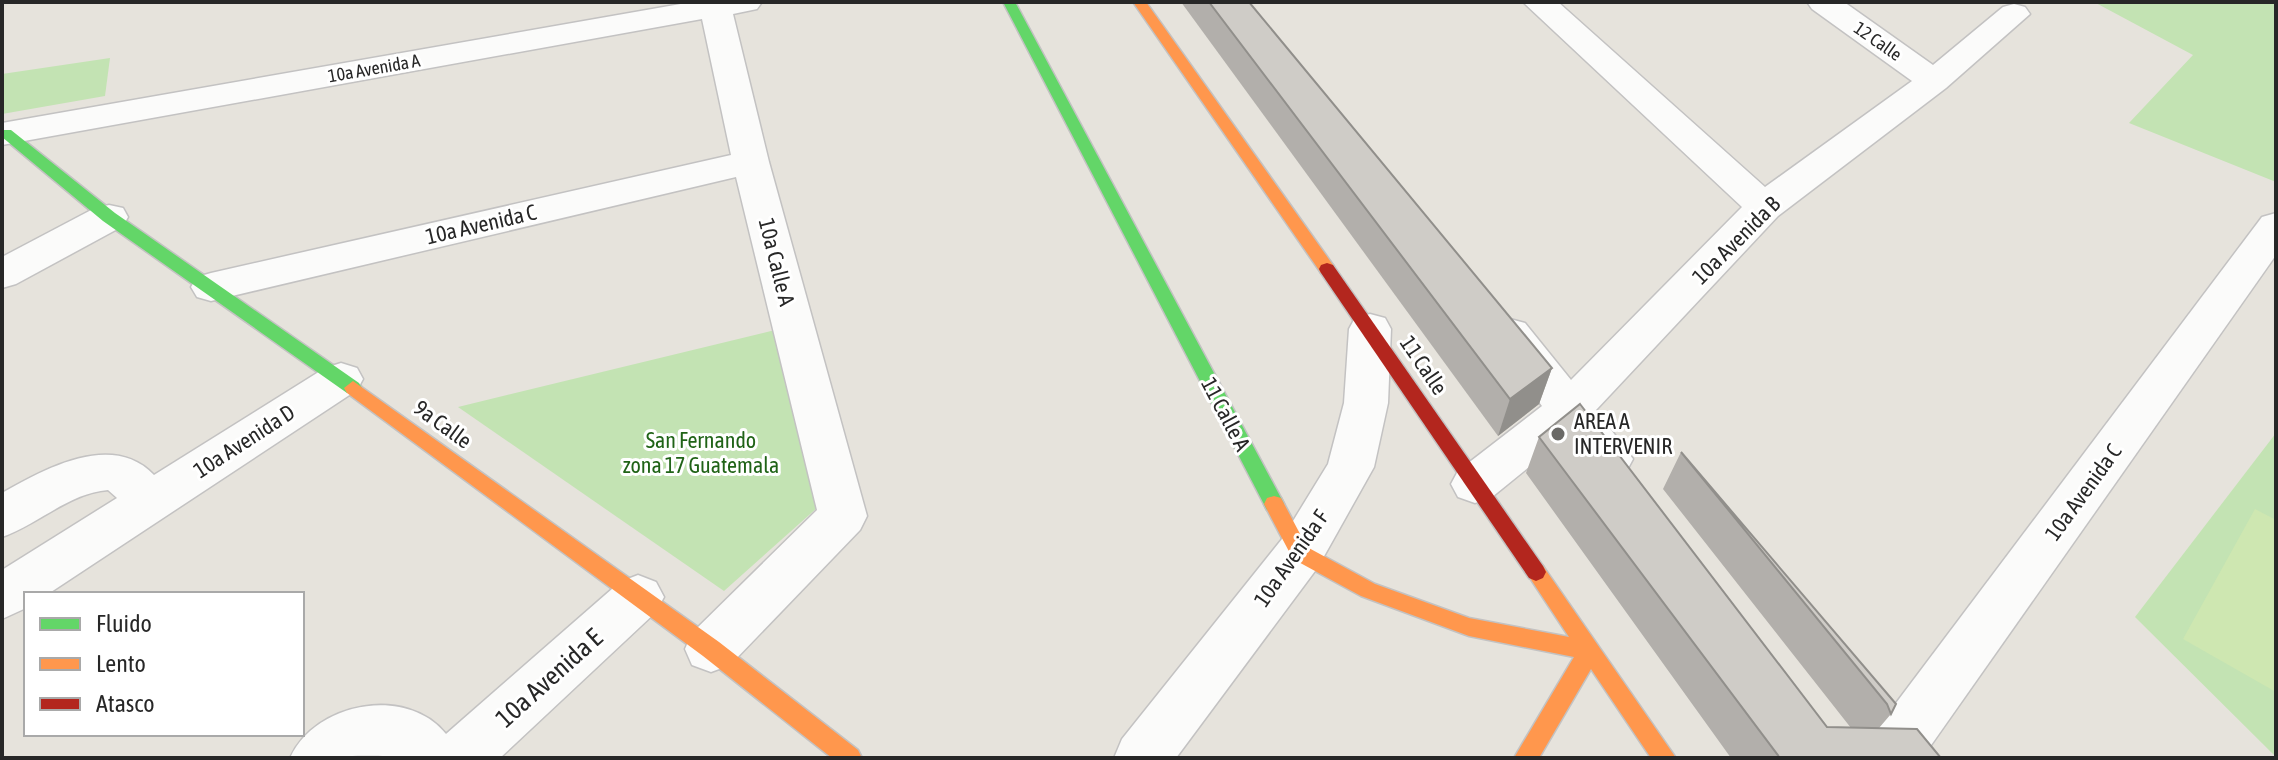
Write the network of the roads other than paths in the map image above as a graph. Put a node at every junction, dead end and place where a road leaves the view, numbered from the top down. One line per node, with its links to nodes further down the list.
1 (1009, 2): 23 (street, 11 Calle A)
2 (1139, 2): 16 (street, 11 Calle)
3 (1539, 2): 10 (street)
4 (1823, 2): 7 (street, 12 Calle)
5 (731, 5): 8 (street, 10a Avenida A); 9 (street, 10a Calle A)
6 (2014, 14): 7 (street, 10a Avenida B)
7 (1934, 81): 10 (street, 10a Avenida B)
8 (4, 133): 11 (street, 9a Calle)
9 (751, 162): 14 (street, 10a Avenida C); 26 (street, 10a Calle A)
10 (1764, 207): 18 (street, 10a Avenida B)
11 (109, 217): 13 (street); 14 (street, 9a Calle)
12 (2276, 226): 35 (street, 10a Avenida C)
13 (2, 274)
14 (211, 287): 17 (street, 9a Calle)
15 (1480, 297): 18 (street)
16 (1370, 329): 19 (street, 11 Calle); 23 (street, 10a Avenida F)
17 (341, 379): 21 (street, 10a Avenida D); 25 (street, 9a Calle)
18 (1571, 408): 19 (street, 10a Avenida B); 20 (street)
19 (1475, 484): 27 (street, 11 Calle)
20 (1638, 496)
21 (148, 503): 22 (street); 24 (street, 10a Avenida D)
22 (2, 517)
23 (1300, 553): 27 (street); 32 (street, 10a Avenida F)
24 (2, 597)
25 (638, 597): 26 (street, 9a Calle); 30 (street, 10a Avenida E)
26 (711, 649): 31 (street, 9a Calle)
27 (1590, 651): 33 (street); 34 (street, 11 Calle)
28 (318, 758): 29 (street)
29 (430, 758)
30 (460, 758)
31 (850, 758)
32 (1142, 758)
33 (1526, 758)
34 (1664, 758)
35 (1889, 758)

